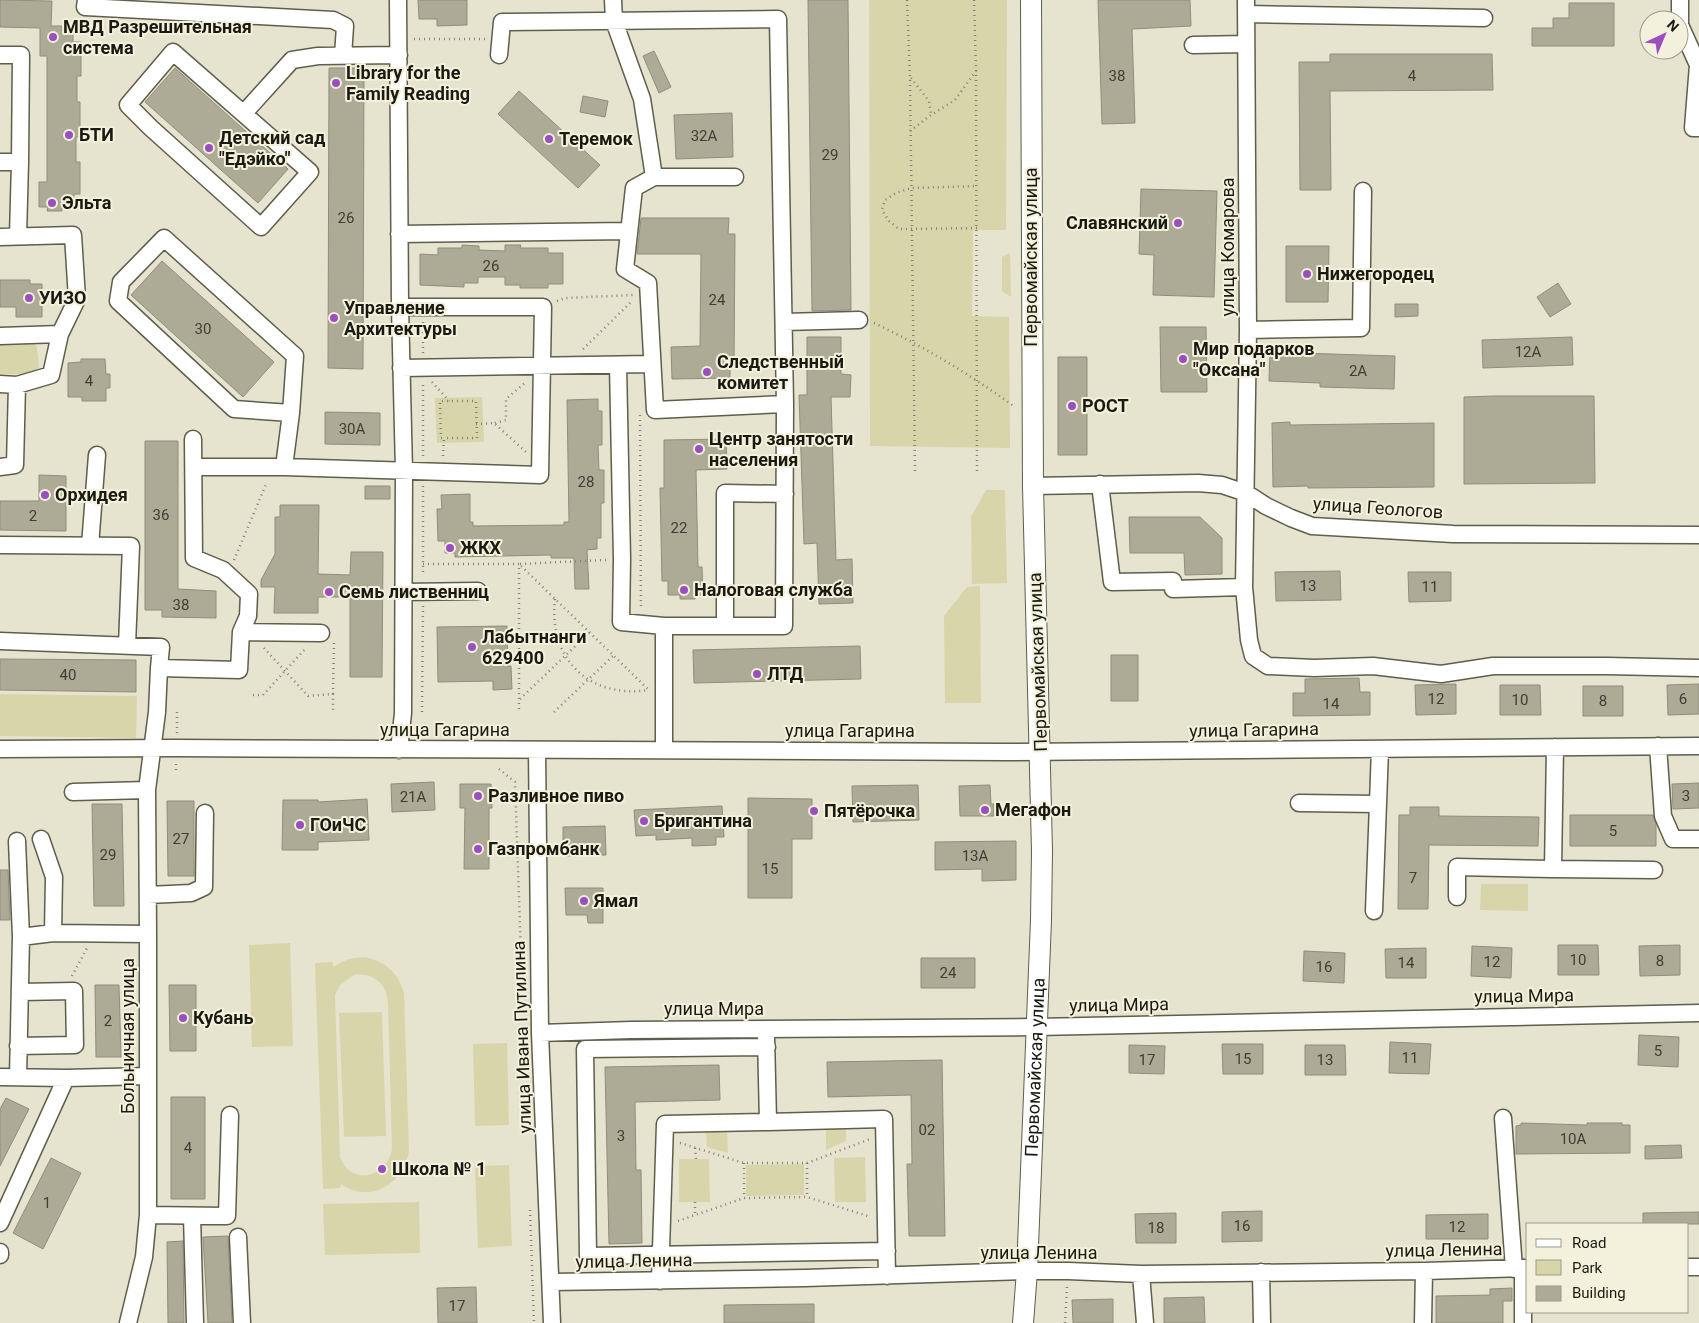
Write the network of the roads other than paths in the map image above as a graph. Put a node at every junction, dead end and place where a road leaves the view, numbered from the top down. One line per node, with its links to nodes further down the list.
1 (86, 0): 13 (street)
2 (398, 0): 11 (street)
3 (613, 0): 8 (street)
4 (1031, 0): 48 (main road, Первомайская улица)
5 (1680, 0): 15 (street)
6 (1246, 7): 7 (street); 9 (street, улица Комарова)
7 (1484, 18)
8 (614, 21): 14 (street); 20 (street); 29 (street)
9 (1246, 44): 10 (street); 30 (street, улица Комарова)
10 (1193, 45)
11 (399, 47): 13 (street); 24 (street)
12 (0, 55): 19 (street)
13 (343, 56): 16 (street)
14 (499, 56)
15 (1699, 65): 17 (street)
16 (244, 113): 16 (street)
17 (1699, 128)
18 (0, 162): 19 (street)
19 (20, 162): 25 (street)
20 (654, 177): 21 (street); 23 (street)
21 (734, 177)
22 (1363, 191): 30 (street)
23 (629, 231): 24 (street); 33 (street)
24 (399, 234): 27 (street)
25 (18, 236): 26 (street); 31 (street)
26 (0, 237)
27 (400, 307): 35 (street); 36 (street)
28 (859, 320): 29 (street)
29 (784, 322): 39 (street)
30 (1248, 330): 49 (street, улица Комарова)
31 (60, 334): 32 (street); 38 (street)
32 (0, 336)
33 (652, 364): 34 (street); 39 (street)
34 (618, 366): 36 (street); 57 (street)
35 (401, 368): 36 (street); 46 (street)
36 (541, 368): 46 (street)
37 (0, 384): 38 (street)
38 (17, 385): 43 (street)
39 (785, 404): 50 (street)
40 (291, 413): 40 (street); 45 (street)
41 (192, 439): 44 (street)
42 (97, 455): 53 (street)
43 (0, 467)
44 (194, 467): 45 (street); 59 (street)
45 (279, 467): 46 (street)
46 (404, 470): 56 (street)
47 (1100, 484): 48 (street, улица Геологов); 49 (street, улица Геологов); 54 (street)
48 (1033, 486): 74 (main road, Первомайская улица)
49 (1246, 493): 51 (street, улица Геологов); 54 (street, улица Комарова)
50 (785, 494): 58 (street); 58 (street)
51 (1699, 535)
52 (0, 545): 53 (street)
53 (90, 546): 62 (street)
54 (1244, 587): 64 (street, улица Комарова)
55 (478, 591): 56 (street)
56 (403, 592): 71 (street)
57 (664, 626): 58 (street); 73 (street)
58 (725, 626)
59 (246, 627): 60 (street); 63 (street)
60 (321, 632)
61 (0, 641): 62 (street)
62 (127, 646): 63 (street, Больничная улица)
63 (159, 668): 68 (street, Больничная улица)
64 (1699, 668)
65 (1555, 746): 66 (street, улица Гагарина); 70 (street, улица Гагарина); 83 (street)
66 (1658, 746): 67 (street, улица Гагарина); 81 (street)
67 (1699, 746)
68 (151, 748): 69 (street, улица Гагарина); 71 (street, улица Гагарина); 75 (street, Больничная улица)
69 (0, 749)
70 (1380, 749): 74 (street, улица Гагарина); 78 (street)
71 (400, 750): 72 (street, улица Гагарина)
72 (537, 750): 73 (street, улица Гагарина); 95 (street, улица Ивана Путилина)
73 (664, 750): 74 (street, улица Гагарина)
74 (1040, 752): 93 (main road, Первомайская улица)
75 (147, 790): 76 (street); 85 (street, Больничная улица)
76 (73, 792)
77 (1299, 803): 78 (street)
78 (1378, 804): 87 (street)
79 (205, 813): 85 (street)
80 (41, 839): 88 (street)
81 (1699, 839)
82 (17, 841): 90 (street)
83 (1553, 869): 84 (street); 86 (street)
84 (1654, 870)
85 (148, 896): 89 (street, Больничная улица)
86 (1457, 897)
87 (1374, 911)
88 (53, 933): 89 (street); 90 (street)
89 (148, 934): 98 (street, Больничная улица)
90 (21, 937): 91 (street)
91 (20, 992): 96 (street); 96 (street)
92 (1699, 1013): 93 (street, улица Мира)
93 (1037, 1027): 94 (street, улица Мира); 112 (main road, Первомайская улица)
94 (766, 1029): 95 (street, улица Мира); 97 (street)
95 (540, 1033): 118 (street, улица Ивана Путилина)
96 (18, 1046): 100 (street)
97 (767, 1046): 104 (street); 110 (street)
98 (148, 1076): 101 (street); 105 (street, Больничная улица)
99 (0, 1077): 100 (street)
100 (18, 1077): 101 (street)
101 (66, 1078): 107 (street)
102 (230, 1114): 106 (street)
103 (1503, 1118): 111 (street)
104 (768, 1122): 109 (street); 110 (street)
105 (148, 1216): 106 (street); 119 (street, Больничная улица)
106 (192, 1216): 120 (street)
107 (0, 1223)
108 (238, 1237): 121 (street)
109 (887, 1252): 110 (street); 116 (street)
110 (661, 1255): 117 (street)
111 (1522, 1268): 113 (street, улица Ленина); 127 (street)
112 (1027, 1271): 115 (street, улица Ленина); 116 (street, улица Ленина); 123 (main road, Первомайская улица)
113 (1424, 1271): 114 (street, улица Ленина); 126 (street)
114 (1261, 1272): 115 (street, улица Ленина); 125 (street)
115 (1141, 1274): 124 (street)
116 (887, 1276): 117 (street, улица Ленина)
117 (660, 1281): 118 (street, улица Ленина)
118 (551, 1282): 122 (street, улица Ивана Путилина)
119 (128, 1323)
120 (195, 1323)
121 (242, 1323)
122 (552, 1323)
123 (1023, 1323)
124 (1145, 1323)
125 (1262, 1323)
126 (1423, 1323)
127 (1523, 1323)

